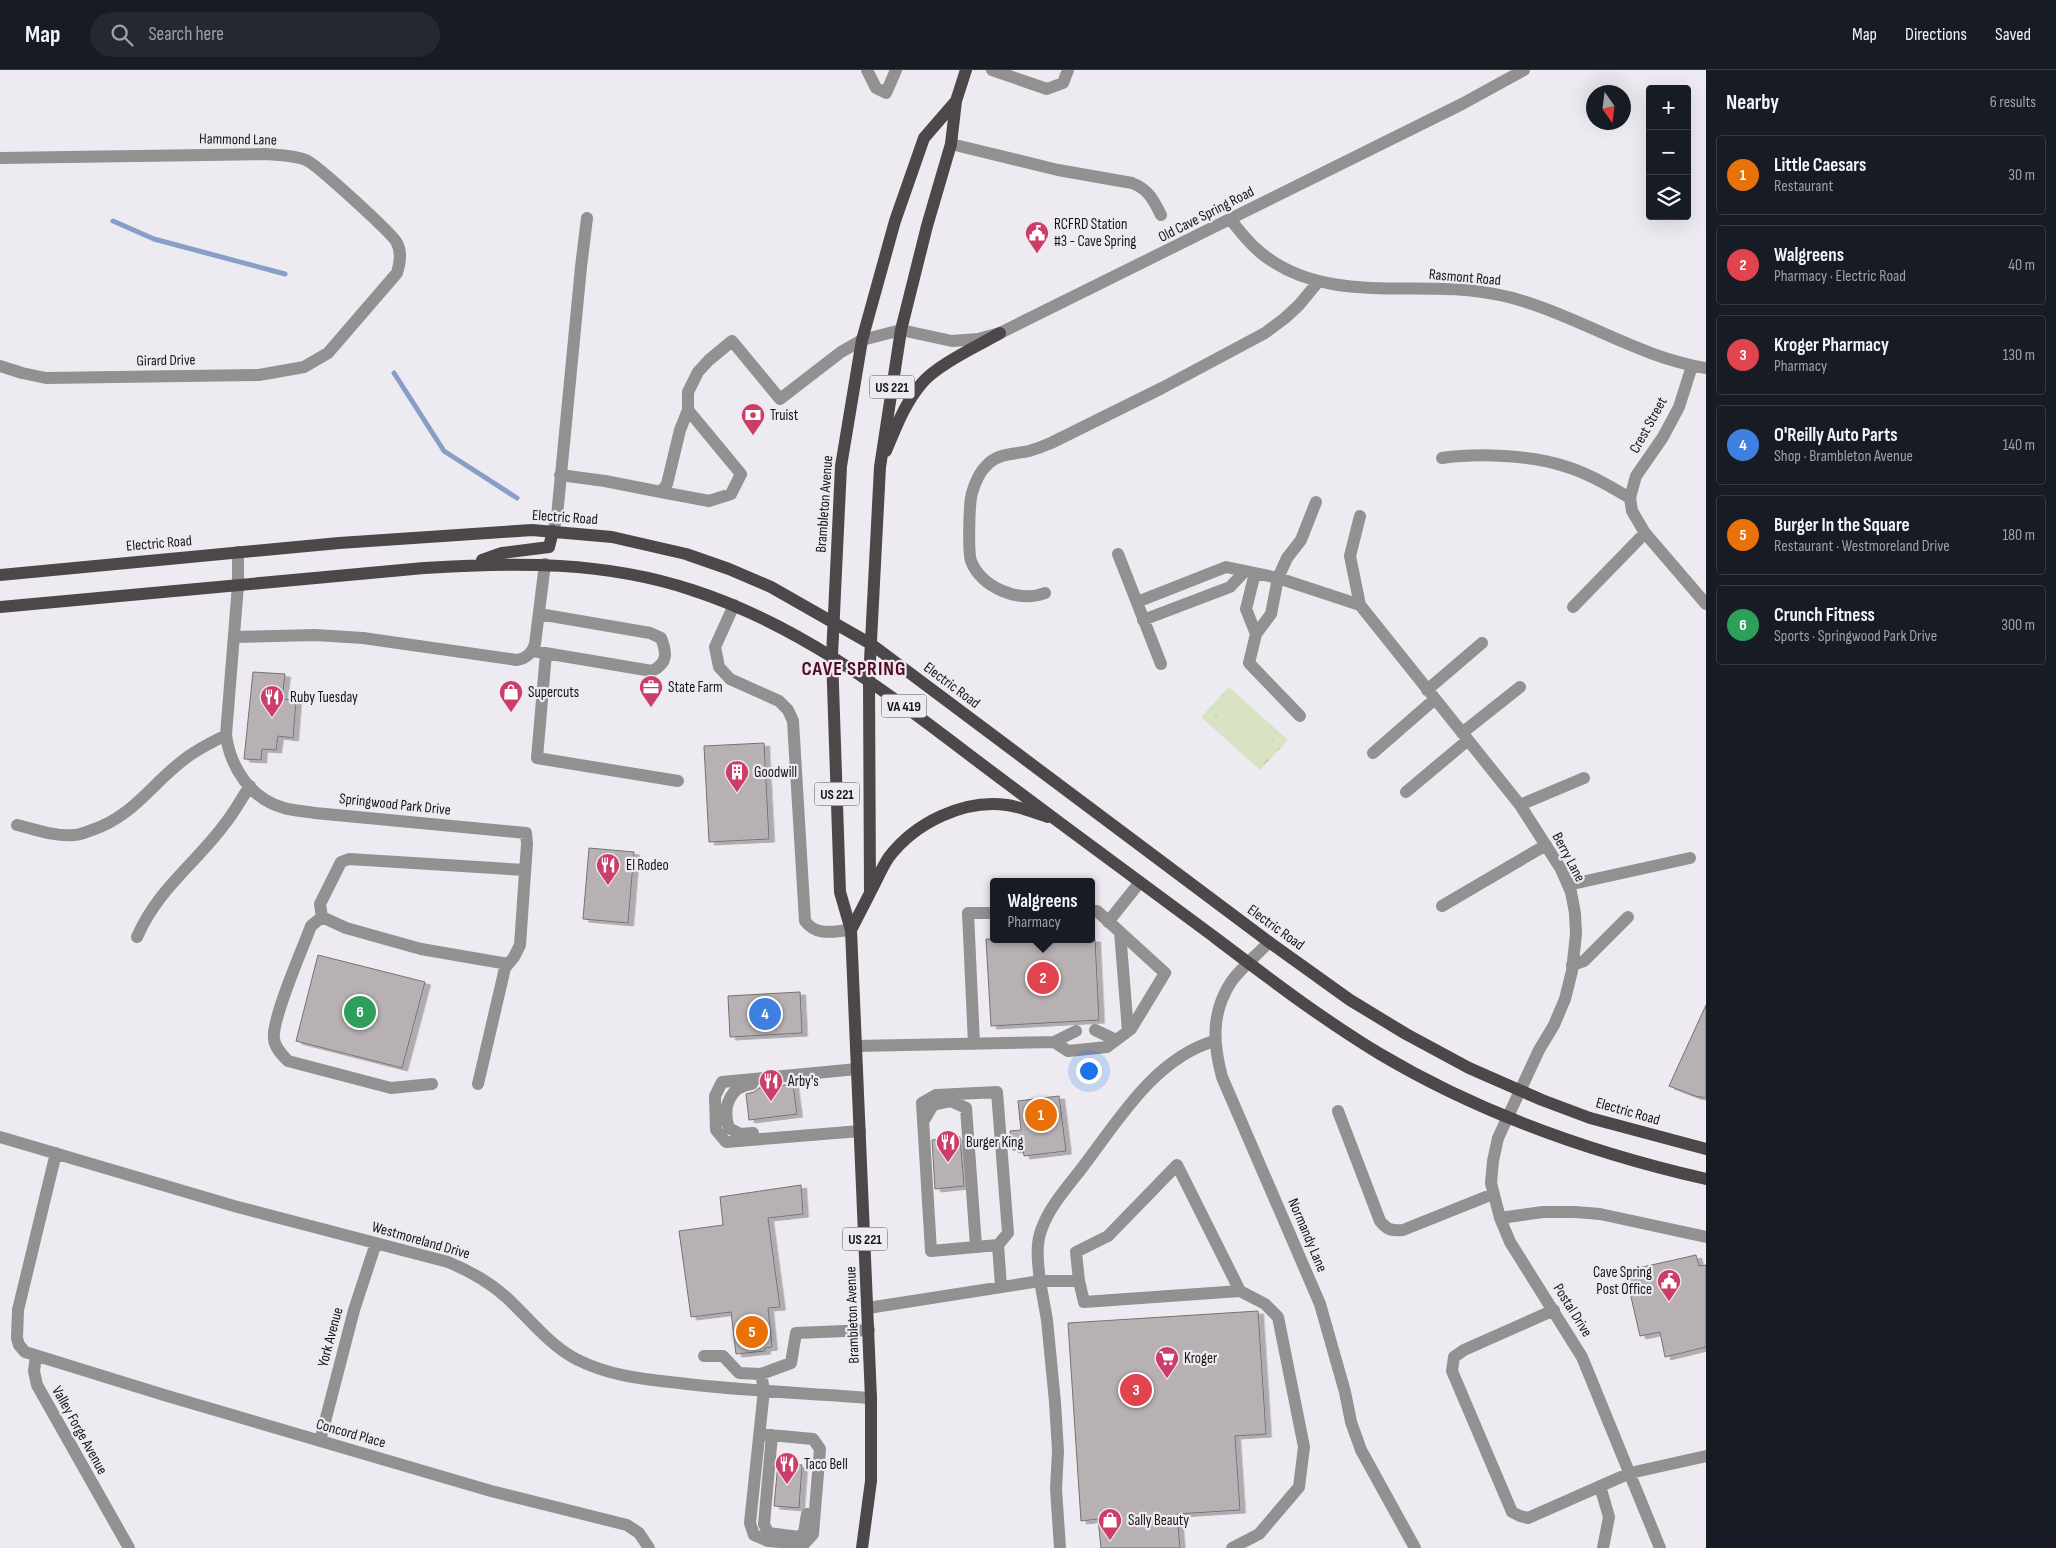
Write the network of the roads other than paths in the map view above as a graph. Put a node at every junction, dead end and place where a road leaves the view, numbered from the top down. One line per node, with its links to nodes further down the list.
1 (867, 70): 2 (street)
2 (896, 70)
3 (966, 70): 7 (main road, Brambleton Avenue / US 221)
4 (992, 70): 5 (street)
5 (1068, 70)
6 (1524, 70): 12 (street, Old Cave Spring Road)
7 (956, 101): 8 (main road, Brambleton Avenue / US 221); 16 (main road, Brambleton Avenue / US 221)
8 (951, 144): 10 (street); 14 (main road, Brambleton Avenue / US 221)
9 (0, 158): 17 (street, Hammond Lane)
10 (1161, 214)
11 (587, 218): 24 (street)
12 (1231, 220): 13 (street, Rasmont Road); 15 (street, Old Cave Spring Road)
13 (1318, 282): 19 (street, Rasmont Road); 39 (street)
14 (901, 330): 15 (street, Old Cave Spring Road); 16 (street, Old Cave Spring Road); 23 (main road, Brambleton Avenue / US 221)
15 (1000, 333): 23 (main road)
16 (862, 340): 21 (street, Old Cave Spring Road); 48 (main road, Brambleton Avenue / US 221)
17 (328, 352): 18 (street, Girard Drive)
18 (0, 366)
19 (1692, 366): 20 (street, Rasmont Road); 26 (street, Crest Street)
20 (1706, 368)
21 (688, 410): 25 (street); 25 (street)
22 (1442, 458): 26 (street)
23 (880, 467): 52 (main road, Brambleton Avenue / US 221)
24 (560, 475): 25 (street); 29 (street)
25 (661, 492)
26 (1630, 498): 30 (street)
27 (1316, 502): 37 (street)
28 (1360, 516): 43 (street)
29 (554, 531): 31 (main road, Electric Road / VA 419); 34 (main road); 48 (main road, Electric Road / VA 419)
30 (1645, 534): 41 (street); 45 (street)
31 (238, 552): 36 (main road, Electric Road / VA 419); 38 (street, Springwood Park Drive)
32 (1118, 554): 40 (street)
33 (545, 564): 34 (main road, VA 419); 42 (main road, VA 419); 46 (street)
34 (468, 565): 38 (main road, VA 419)
35 (1250, 572): 37 (street); 40 (street); 47 (street); 49 (street)
36 (0, 575)
37 (1278, 578): 43 (street); 49 (street)
38 (238, 585): 44 (main road, VA 419); 50 (street, Springwood Park Drive)
39 (1045, 593)
40 (1136, 602): 47 (street)
41 (1706, 604)
42 (734, 605): 55 (main road, VA 419); 83 (street)
43 (1360, 605): 59 (street, Berry Lane)
44 (0, 607)
45 (1573, 607)
46 (539, 614): 53 (street); 54 (street)
47 (1144, 620): 56 (street)
48 (832, 621): 52 (main road, Electric Road / VA 419); 55 (main road, Brambleton Avenue / US 221)
49 (1256, 634): 60 (street)
50 (234, 637): 53 (street); 61 (street, Springwood Park Drive)
51 (1482, 643): 59 (street)
52 (872, 644): 57 (main road, Brambleton Avenue / US 221); 86 (main road, Electric Road / VA 419)
53 (533, 651): 54 (street)
54 (548, 654): 65 (street)
55 (832, 656): 57 (main road, VA 419); 83 (main road, Brambleton Avenue / US 221)
56 (1161, 664)
57 (869, 680): 69 (main road, VA 419); 76 (main road, Brambleton Avenue / US 221)
58 (1520, 687): 62 (street)
59 (1431, 694): 62 (street, Berry Lane); 63 (street)
60 (1300, 716)
61 (226, 734): 66 (street, Springwood Park Drive); 70 (street)
62 (1465, 737): 67 (street); 68 (street, Berry Lane)
63 (1373, 753)
64 (1584, 778): 68 (street)
65 (678, 781)
66 (250, 786): 73 (street, Springwood Park Drive); 85 (street)
67 (1406, 792)
68 (1520, 805): 71 (street, Berry Lane)
69 (1056, 820): 74 (main road, VA 419); 76 (main road)
70 (17, 825)
71 (1546, 845): 75 (street, Berry Lane); 77 (street)
72 (1690, 858): 75 (street)
73 (525, 870): 80 (street); 88 (street, Springwood Park Drive)
74 (1140, 882): 82 (street); 87 (main road, VA 419)
75 (1568, 885): 89 (street, Berry Lane)
76 (870, 893): 83 (main road, Brambleton Avenue / US 221)
77 (1442, 906)
78 (990, 912): 96 (street)
79 (1095, 912): 82 (street)
80 (322, 917): 88 (street); 99 (street)
81 (1628, 917): 89 (street)
82 (1108, 922): 84 (street)
83 (851, 930): 97 (main road, Brambleton Avenue / US 221)
84 (1120, 932): 92 (street); 92 (street)
85 (137, 937)
86 (1269, 942): 87 (street, Normandy Lane); 101 (main road, Electric Road / VA 419)
87 (1249, 963): 94 (street, Normandy Lane); 103 (main road, VA 419)
88 (508, 964): 100 (street, Springwood Park Drive)
89 (1572, 965): 101 (street, Berry Lane)
90 (1095, 1030): 93 (street)
91 (1076, 1031): 95 (street)
92 (1128, 1031): 93 (street)
93 (1116, 1040): 95 (street)
94 (1214, 1041): 116 (street); 138 (street, Normandy Lane)
95 (1054, 1042): 96 (street)
96 (974, 1044): 97 (street)
97 (856, 1046): 98 (main road, Brambleton Avenue / US 221)
98 (857, 1070): 105 (main road, Brambleton Avenue / US 221); 105 (street)
99 (432, 1084)
100 (478, 1084)
101 (1519, 1091): 103 (street, Postal Drive); 107 (main road, Electric Road / VA 419)
102 (1338, 1111): 110 (street)
103 (1507, 1117): 109 (main road, VA 419); 110 (street, Postal Drive)
104 (923, 1122): 114 (street); 115 (street); 115 (street)
105 (860, 1131): 120 (main road, Brambleton Avenue / US 221)
106 (0, 1137): 108 (street, Westmoreland Drive)
107 (1706, 1149)
108 (56, 1153): 113 (street, Westmoreland Drive); 123 (street)
109 (1706, 1179)
110 (1493, 1194): 111 (street, Postal Drive)
111 (1500, 1218): 112 (street); 121 (street, Postal Drive)
112 (1706, 1237)
113 (376, 1243): 126 (street, Westmoreland Drive); 129 (street, York Avenue)
114 (998, 1245): 115 (street); 118 (street)
115 (976, 1246)
116 (1040, 1280): 117 (street); 118 (street); 136 (street)
117 (1079, 1281): 119 (street); 119 (street)
118 (1001, 1287): 120 (street)
119 (1240, 1291): 137 (street)
120 (868, 1308): 122 (main road, Brambleton Avenue / US 221)
121 (1554, 1310): 131 (street, Postal Drive); 132 (street)
122 (869, 1330): 125 (street); 127 (main road, Brambleton Avenue / US 221)
123 (36, 1356): 129 (street, Concord Place); 133 (street, Valley Forge Avenue)
124 (704, 1356): 125 (street)
125 (761, 1374): 126 (street)
126 (764, 1390): 127 (street, Westmoreland Drive); 128 (street)
127 (872, 1398): 135 (main road, Brambleton Avenue / US 221)
128 (766, 1434): 128 (street)
129 (320, 1441): 134 (street, Concord Place)
130 (1706, 1456): 131 (street)
131 (1630, 1472): 132 (street); 140 (street, Postal Drive)
132 (1600, 1486): 139 (street)
133 (129, 1548)
134 (649, 1548)
135 (862, 1548)
136 (1060, 1548)
137 (1232, 1548)
138 (1415, 1548)
139 (1603, 1548)
140 (1660, 1548)

